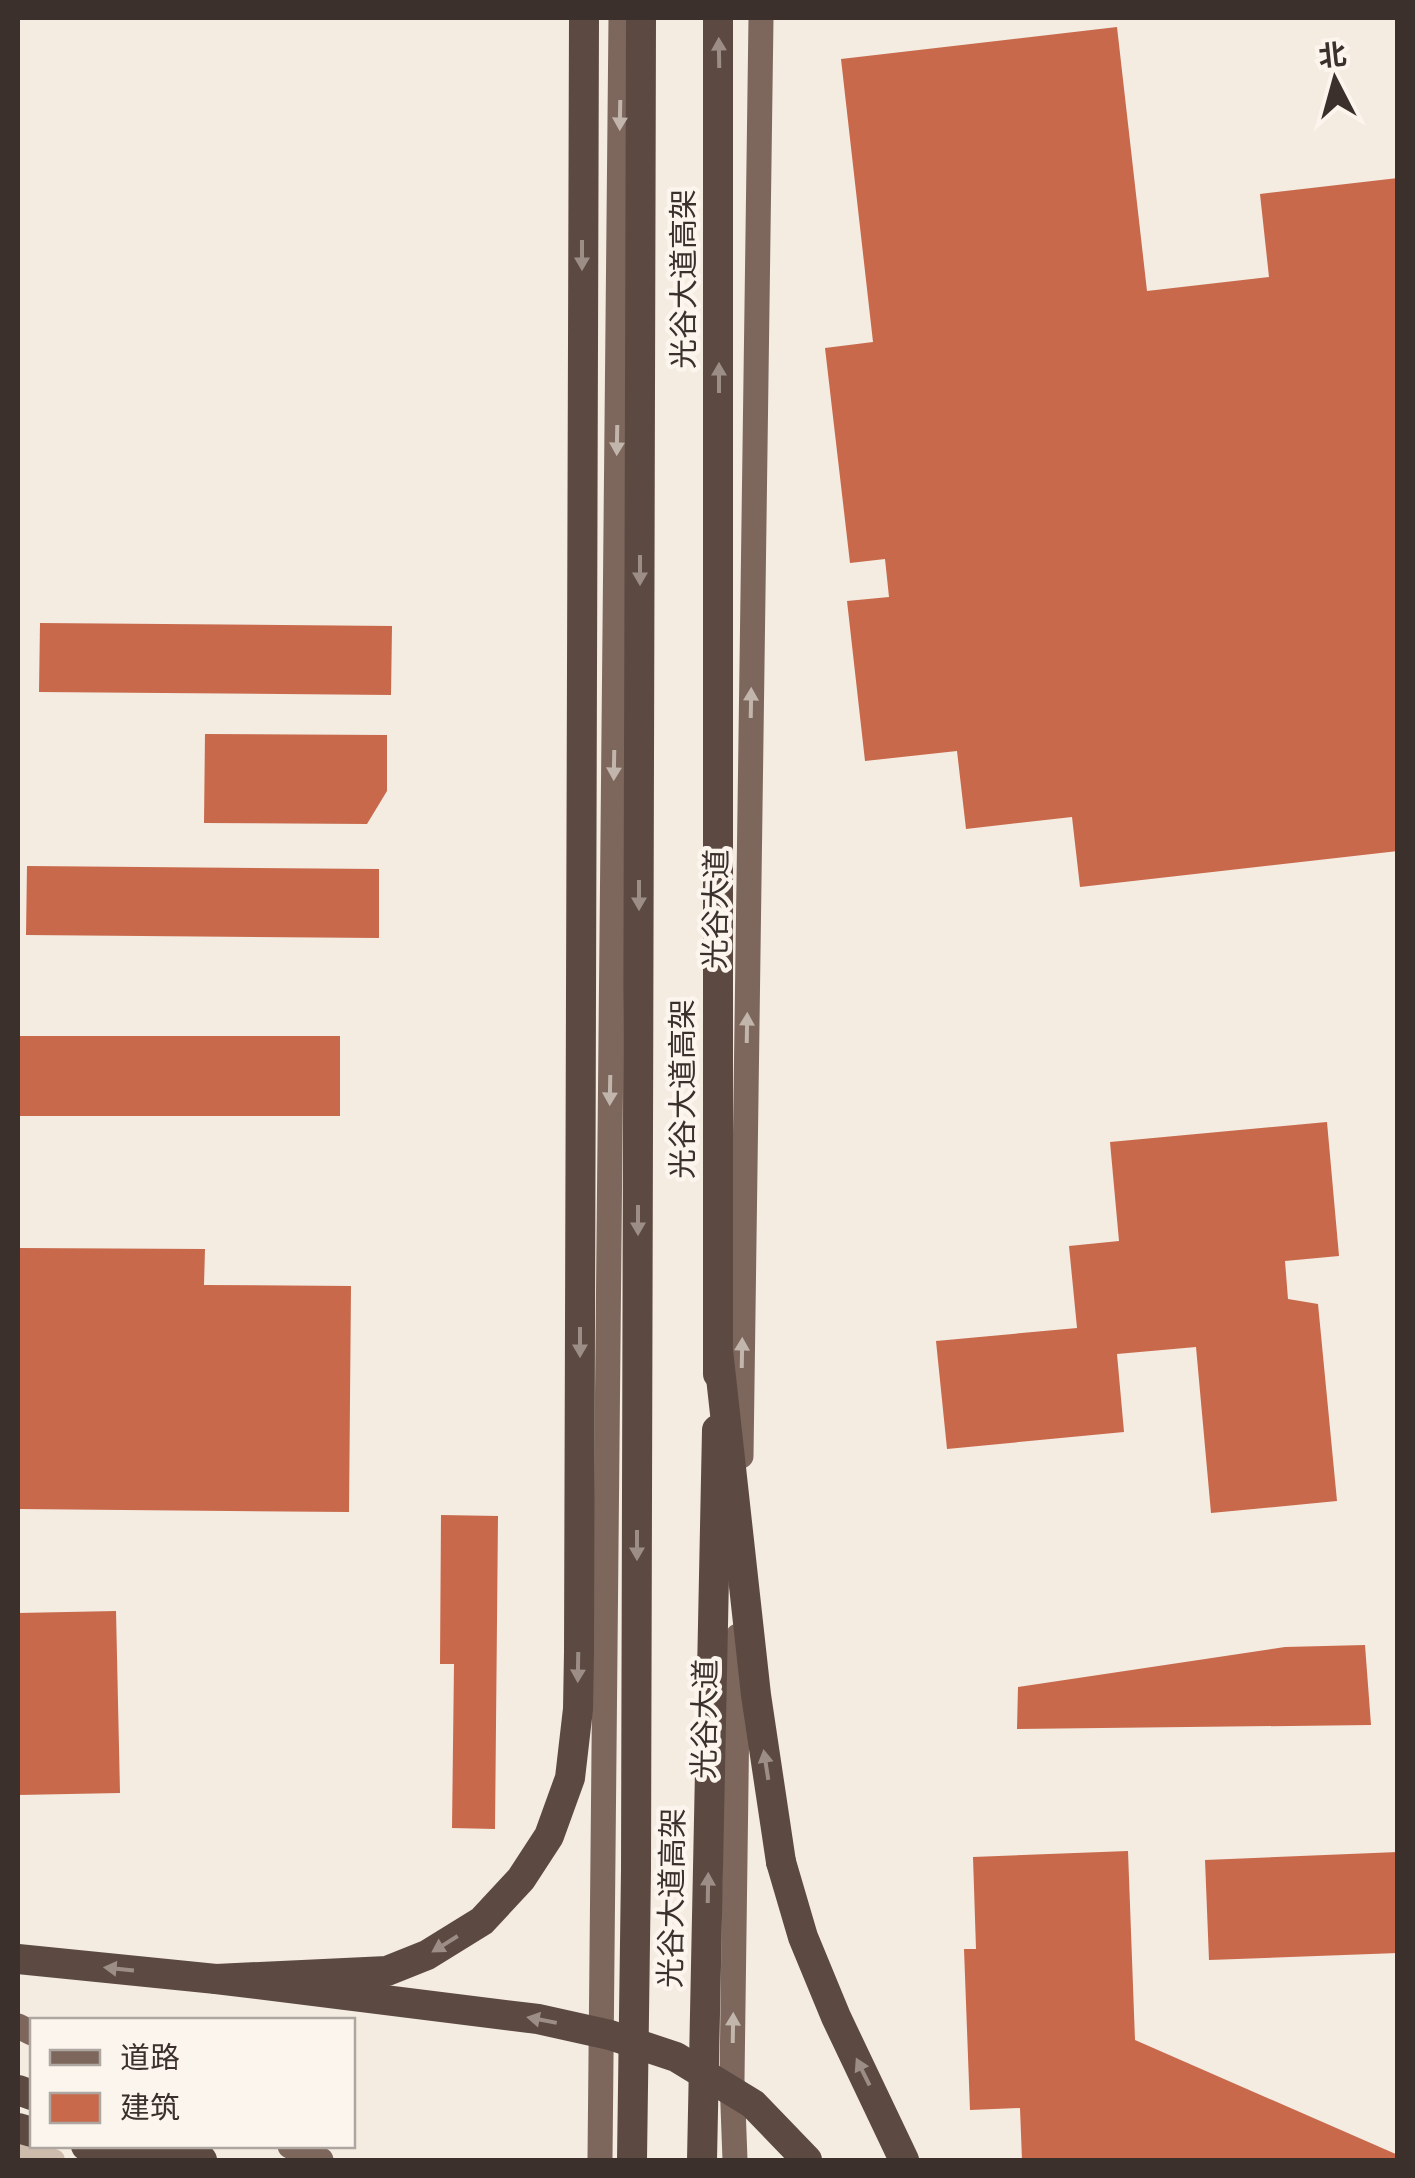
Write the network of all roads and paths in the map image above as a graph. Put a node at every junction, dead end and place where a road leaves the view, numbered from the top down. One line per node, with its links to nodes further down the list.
1 (584, 18): 8 (highway, one-way to 8, bridge)
2 (622, 18): 18 (main road, one-way to 18)
3 (641, 18): 9 (highway, 光谷大道高架, one-way to 9)
4 (718, 18): 6 (highway, 光谷大道高架, one-way to 4)
5 (761, 18): 22 (main road, 光谷大道, one-way to 5)
6 (718, 1350): 21 (highway, 光谷大道高架, one-way to 6, bridge); 24 (highway, one-way to 6, bridge)
7 (18, 1958): 8 (highway, one-way to 7)
8 (216, 1979): 23 (highway, one-way to 8, bridge)
9 (632, 2014): 19 (highway); 20 (highway, 光谷大道高架)
10 (18, 2147): 14 (lane)
11 (94, 2148): 15 (highway)
12 (170, 2148): 16 (highway)
13 (294, 2148): 17 (main road)
14 (54, 2160)
15 (144, 2160)
16 (202, 2160)
17 (321, 2160)
18 (600, 2160)
19 (622, 2160)
20 (632, 2160)
21 (702, 2160)
22 (735, 2160)
23 (807, 2160)
24 (907, 2160)

